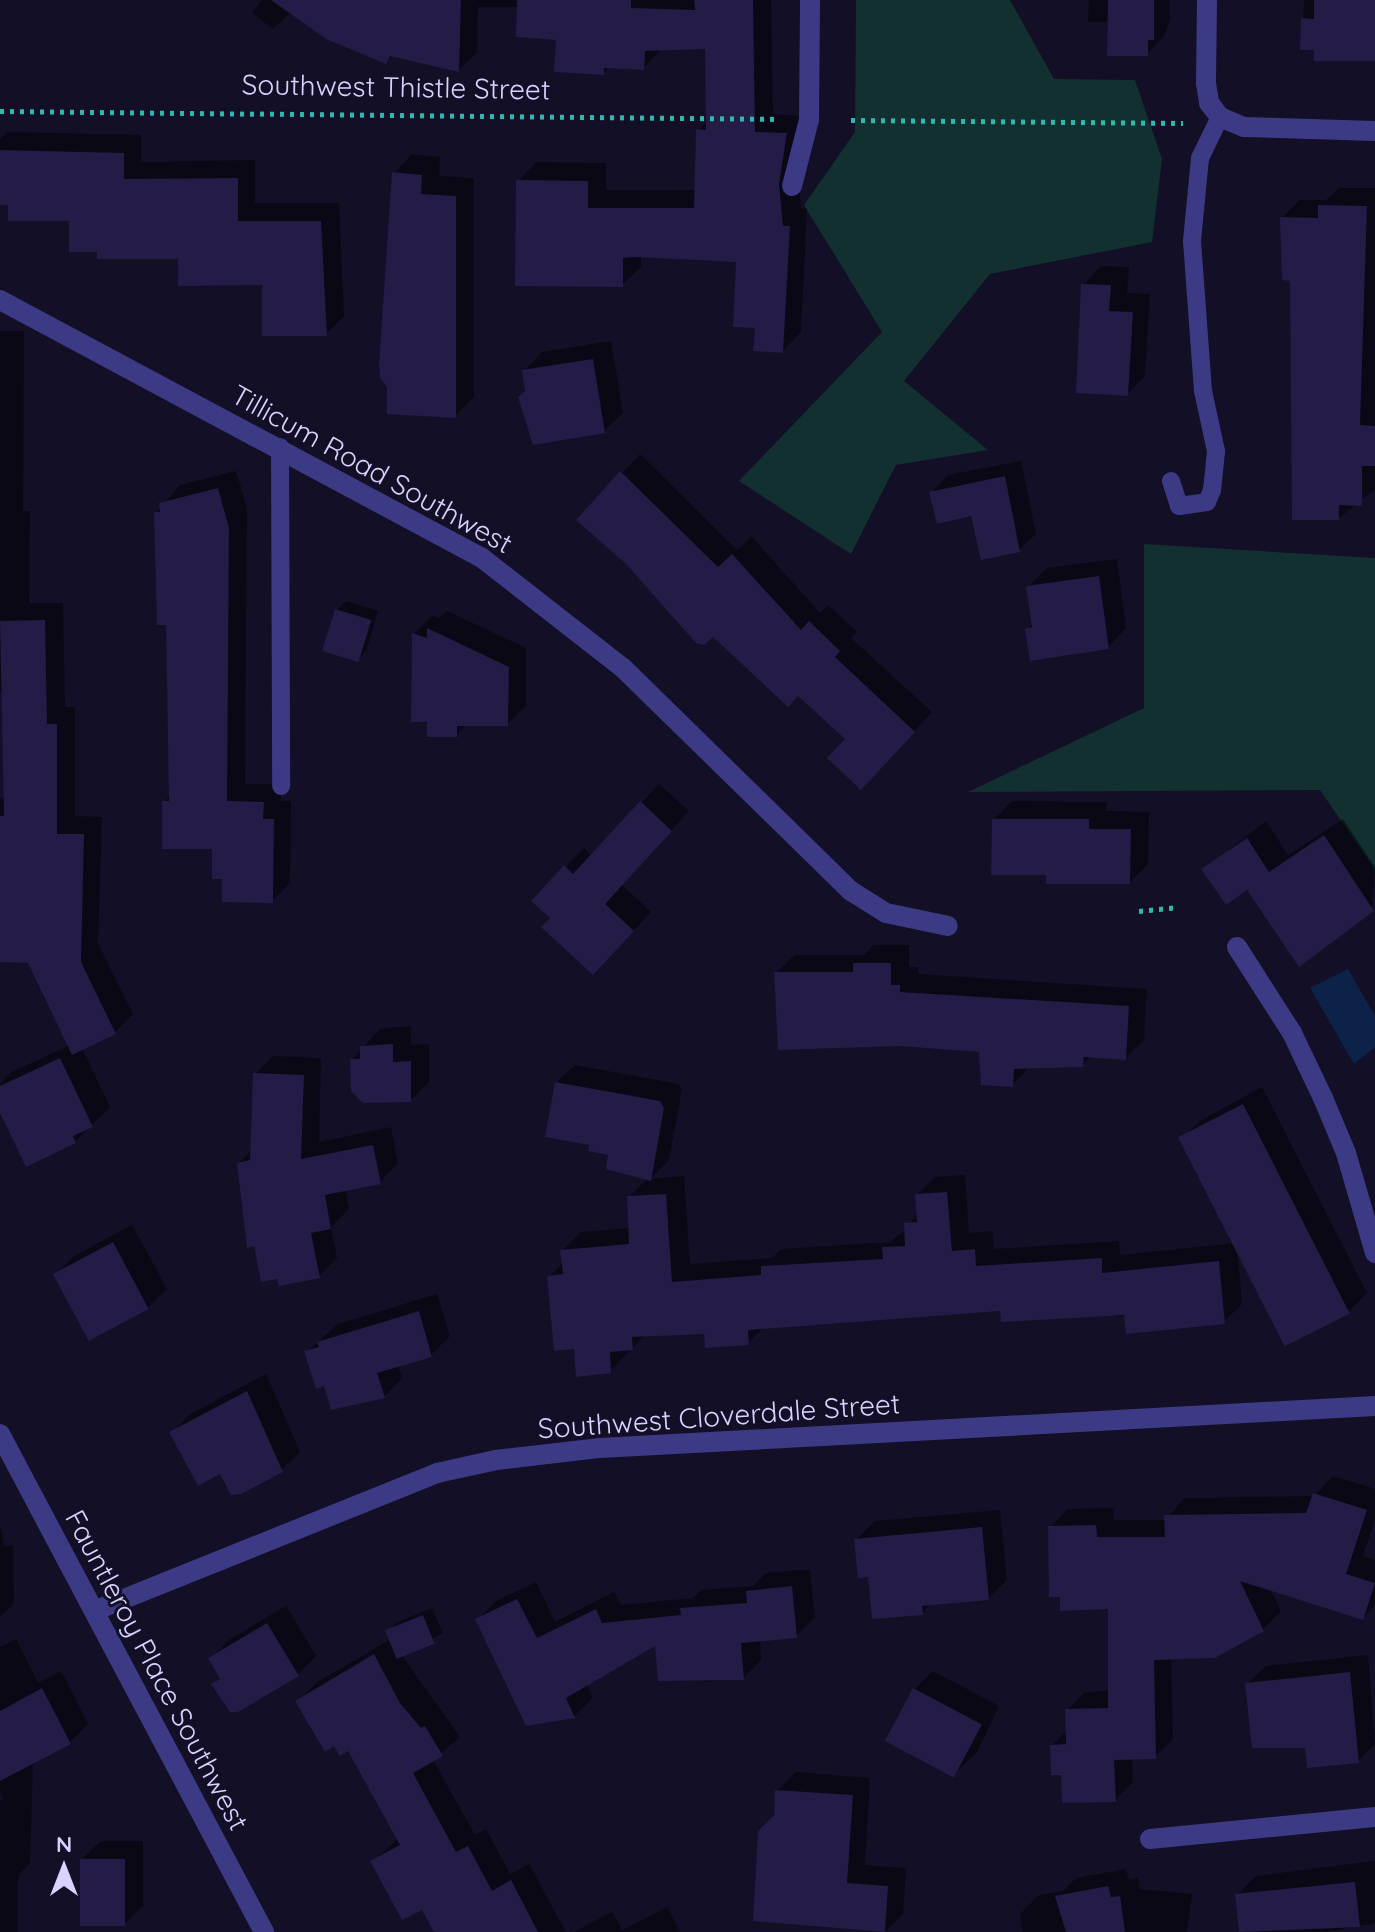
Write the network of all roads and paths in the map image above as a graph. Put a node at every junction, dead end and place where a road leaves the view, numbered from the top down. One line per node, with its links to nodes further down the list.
1 (810, 0): 9 (street)
2 (1207, 0): 4 (street)
3 (0, 111): 5 (path, Southwest Thistle Street)
4 (1220, 117): 8 (street); 12 (lane)
5 (791, 119)
6 (851, 120): 7 (path)
7 (1183, 123)
8 (1375, 131)
9 (792, 186)
10 (0, 300): 11 (street, Tillicum Road Southwest)
11 (280, 447): 13 (lane); 16 (street, Tillicum Road Southwest)
12 (1171, 481)
13 (281, 786)
14 (1179, 907): 15 (path)
15 (1139, 911)
16 (948, 926)
17 (1237, 947): 18 (street)
18 (1375, 1253)
19 (1375, 1406): 21 (street, Southwest Cloverdale Street)
20 (0, 1434): 21 (street, Fauntleroy Place Southwest)
21 (94, 1611): 24 (street, Fauntleroy Place Southwest)
22 (1375, 1817): 23 (street)
23 (1150, 1839)
24 (264, 1932)

